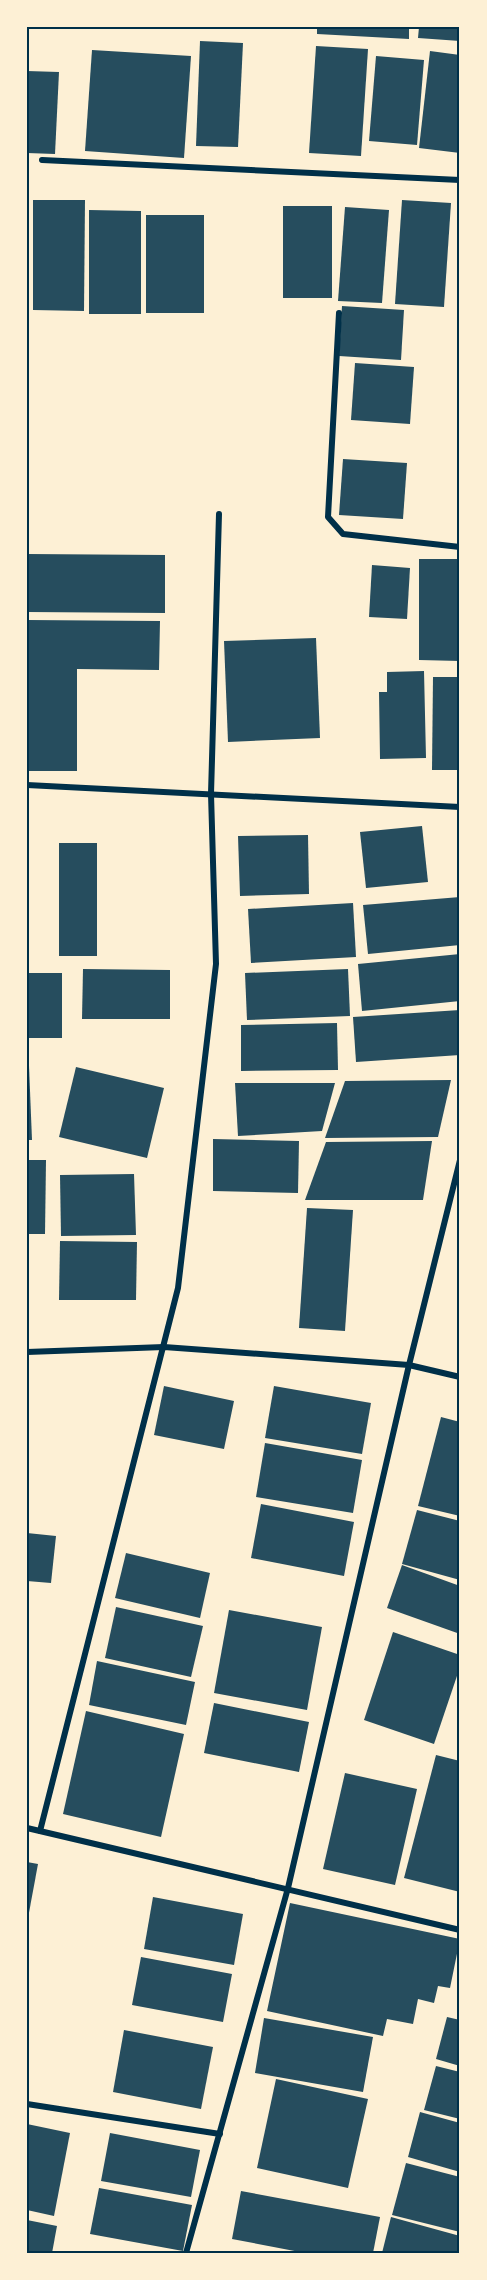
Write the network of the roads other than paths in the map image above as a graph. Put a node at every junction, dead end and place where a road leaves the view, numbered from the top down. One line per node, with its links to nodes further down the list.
1 (42, 160): 2 (street)
2 (460, 180)
3 (339, 313): 5 (street)
4 (219, 514): 7 (street)
5 (460, 547)
6 (27, 785): 7 (street)
7 (211, 794): 8 (street); 10 (street)
8 (460, 807)
9 (460, 1160): 12 (street)
10 (164, 1347): 11 (street); 12 (street); 15 (street)
11 (27, 1352)
12 (409, 1365): 13 (street); 16 (street)
13 (460, 1377)
14 (27, 1828): 15 (street)
15 (40, 1831): 16 (street)
16 (288, 1888): 17 (street); 19 (street)
17 (460, 1930)
18 (27, 2104): 19 (street)
19 (220, 2134): 20 (street)
20 (186, 2253)

